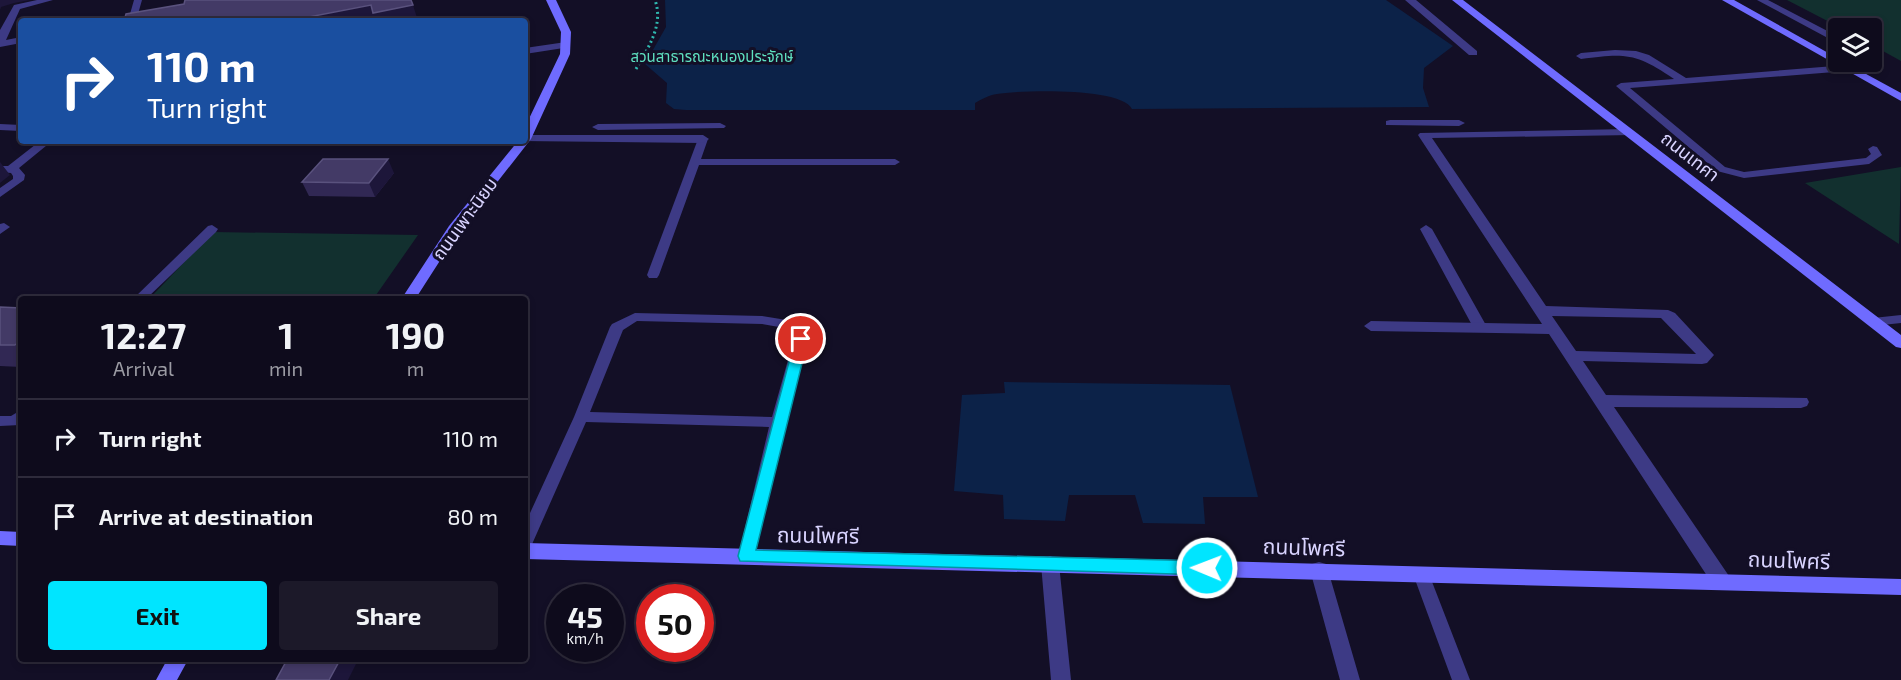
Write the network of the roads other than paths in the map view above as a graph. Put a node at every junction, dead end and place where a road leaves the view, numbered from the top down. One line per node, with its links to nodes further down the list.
1 (49, 0): 9 (lane)
2 (138, 0): 8 (lane)
3 (552, 0): 12 (street)
4 (1410, 0): 14 (street)
5 (1456, 0): 28 (street, ถนนเทศา)
6 (1727, 0): 16 (street)
7 (1761, 0): 10 (lane)
8 (133, 18)
9 (2, 34): 11 (lane)
10 (1828, 35)
11 (18, 41)
12 (566, 45): 13 (street); 22 (street, ถนนเพาะนิยม)
13 (528, 51)
14 (1473, 54)
15 (1581, 56): 19 (lane)
16 (1828, 58)
17 (1828, 69): 19 (lane)
18 (1853, 72): 20 (street)
19 (1684, 81): 33 (lane)
20 (1901, 98)
21 (614, 116): 25 (street)
22 (530, 120)
23 (1390, 123): 24 (street)
24 (1459, 123)
25 (720, 126)
26 (0, 127): 27 (lane)
27 (18, 128)
28 (1629, 133): 43 (street); 45 (street, ถนนเทศา)
29 (703, 139): 30 (street); 34 (lane)
30 (528, 140)
31 (42, 144): 36 (lane)
32 (522, 144): 42 (street, ถนนเพาะนิยม)
33 (1873, 149)
34 (695, 162): 35 (lane); 40 (lane)
35 (896, 162)
36 (5, 169): 37 (lane)
37 (0, 194)
38 (212, 229): 41 (lane)
39 (1426, 229): 47 (lane)
40 (653, 275)
41 (142, 296)
42 (410, 296)
43 (1541, 311): 48 (street); 50 (street)
44 (1901, 319): 45 (lane)
45 (1873, 322): 49 (street, ถนนเทศา)
46 (1371, 326): 47 (street)
47 (1480, 327): 48 (street)
48 (1553, 329): 50 (street)
49 (1901, 343)
50 (1571, 356): 51 (street)
51 (1601, 401): 52 (street); 61 (street)
52 (1801, 402)
53 (581, 417): 54 (lane); 54 (lane); 55 (lane)
54 (778, 422): 57 (lane)
55 (528, 535)
56 (528, 551): 57 (street, ถนนโพศรี)
57 (746, 556): 58 (street, ถนนโพศรี)
58 (1050, 564): 59 (street, ถนนโพศรี); 65 (street)
59 (1319, 570): 60 (street, ถนนโพศรี); 66 (street)
60 (1421, 574): 61 (street, ถนนโพศรี); 67 (lane)
61 (1722, 582): 62 (street, ถนนโพศรี)
62 (1901, 587)
63 (177, 662): 64 (street)
64 (166, 680)
65 (1061, 680)
66 (1350, 680)
67 (1461, 680)

